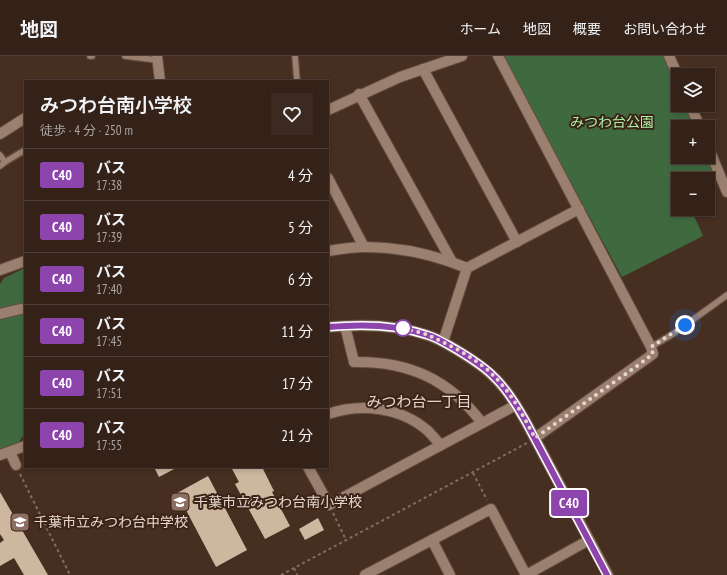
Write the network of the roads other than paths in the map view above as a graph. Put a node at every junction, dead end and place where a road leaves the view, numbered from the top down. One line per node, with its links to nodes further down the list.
1 (125, 56): 6 (lane)
2 (295, 56): 10 (lane)
3 (462, 56): 8 (street)
4 (498, 56): 21 (street)
5 (669, 56): 7 (street)
6 (157, 58): 9 (street)
7 (674, 68)
8 (423, 69): 11 (street); 22 (street)
9 (160, 80)
10 (297, 80)
11 (360, 94): 12 (street); 26 (street)
12 (329, 110)
13 (24, 119): 14 (street)
14 (0, 134)
15 (24, 151): 17 (lane)
16 (0, 155): 17 (lane)
17 (3, 164)
18 (715, 164): 20 (street)
19 (329, 180): 23 (street)
20 (727, 192)
21 (579, 209): 22 (street); 35 (street)
22 (517, 242): 27 (street)
23 (364, 247): 24 (street); 26 (street)
24 (329, 250)
25 (24, 261): 28 (street)
26 (452, 262): 27 (street)
27 (467, 268): 34 (street)
28 (0, 270)
29 (727, 295): 35 (lane)
30 (24, 308): 31 (street)
31 (0, 314)
32 (345, 326): 33 (street); 34 (street); 38 (street)
33 (329, 328)
34 (443, 342): 36 (street)
35 (651, 347): 39 (street)
36 (516, 405): 38 (street); 39 (street)
37 (329, 414): 40 (street)
38 (482, 423): 40 (street)
39 (535, 438): 46 (street)
40 (441, 445): 44 (street)
41 (24, 446): 42 (street)
42 (5, 454): 43 (street)
43 (16, 465)
44 (309, 468)
45 (432, 540): 47 (street); 48 (street); 49 (street)
46 (589, 540): 49 (street); 50 (street)
47 (371, 574)
48 (450, 575)
49 (526, 575)
50 (608, 575)

